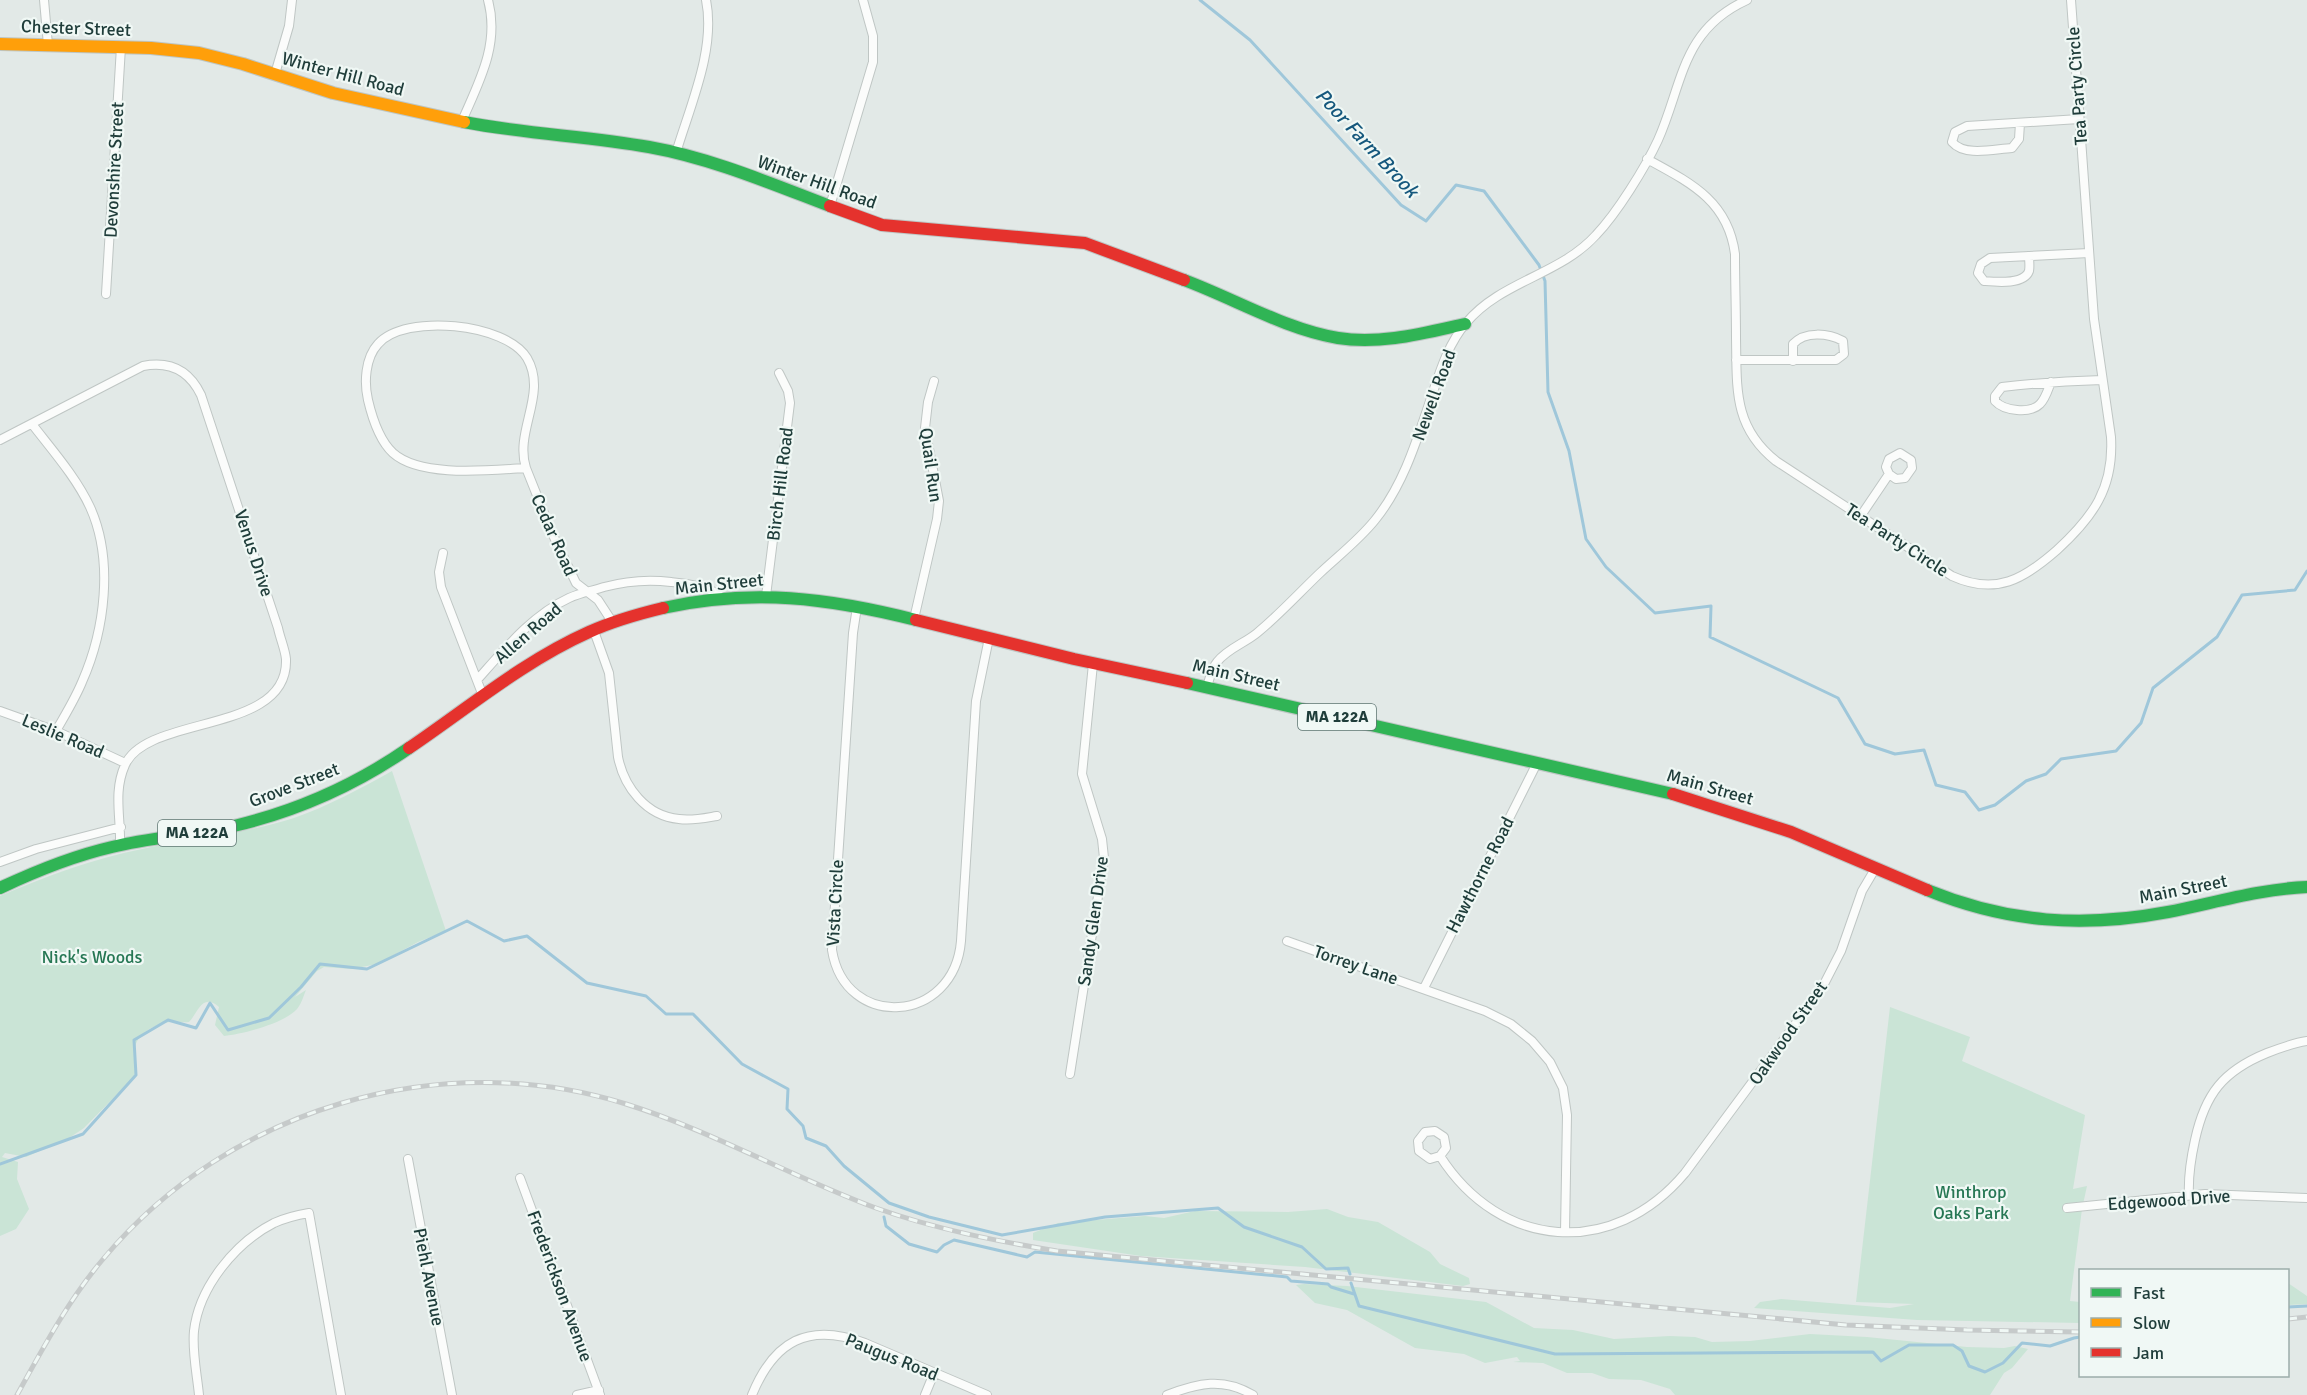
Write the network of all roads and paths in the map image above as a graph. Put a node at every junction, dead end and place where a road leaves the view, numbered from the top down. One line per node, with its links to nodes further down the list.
1 (44, 0): 10 (street)
2 (292, 0): 13 (street)
3 (488, 0): 15 (street)
4 (706, 0): 17 (street)
5 (863, 0): 19 (street)
6 (1747, 0): 8 (street, Newell Road)
7 (2071, 0): 14 (street, Tea Party Circle)
8 (1730, 4): 18 (street, Newell Road)
9 (0, 44): 10 (main road, Chester Street)
10 (48, 45): 11 (main road, Chester Street)
11 (121, 47): 12 (main road, Chester Street); 22 (street, Devonshire Street)
12 (151, 48): 13 (main road, Winter Hill Road)
13 (275, 74): 15 (main road, Winter Hill Road)
14 (2079, 119): 16 (street); 20 (street, Tea Party Circle)
15 (462, 121): 17 (main road, Winter Hill Road)
16 (2020, 123): 16 (street)
17 (676, 153): 19 (main road, Winter Hill Road)
18 (1647, 159): 23 (street, Newell Road); 24 (street, Tea Party Circle)
19 (830, 206): 23 (main road, Winter Hill Road)
20 (2089, 253): 21 (street); 27 (street, Tea Party Circle)
21 (2029, 256): 21 (street)
22 (106, 294)
23 (1465, 324): 46 (street, Newell Road)
24 (1736, 360): 25 (street); 34 (street, Tea Party Circle)
25 (1793, 361): 25 (street)
26 (779, 373): 37 (street, Birch Hill Road)
27 (2102, 380): 29 (street); 34 (street, Tea Party Circle)
28 (934, 381): 40 (street, Quail Run)
29 (2051, 382): 29 (street)
30 (32, 424): 31 (street, Venus Drive); 49 (street); 51 (street, Venus Drive)
31 (0, 440)
32 (526, 468): 32 (street, Cedar Road); 36 (street, Cedar Road)
33 (1889, 474): 34 (street)
34 (1860, 517)
35 (443, 553): 45 (street)
36 (586, 592): 38 (street, Allen Road); 41 (street, Cedar Road); 45 (street, Allen Road)
37 (766, 596): 38 (main road, Main Street / MA 122A); 39 (main road, Main Street / MA 122A)
38 (723, 598): 41 (main road, Main Street / MA 122A)
39 (857, 607): 40 (main road, Main Street / MA 122A); 43 (street, Vista Circle)
40 (914, 619): 43 (main road, Main Street / MA 122A)
41 (613, 623): 42 (main road, Main Street / MA 122A)
42 (594, 631): 47 (main road, Main Street / MA 122A); 53 (street)
43 (989, 639): 44 (main road, Main Street / MA 122A)
44 (1093, 664): 46 (main road, Main Street / MA 122A); 63 (street, Sandy Glen Drive)
45 (477, 680): 47 (street)
46 (1207, 687): 52 (main road, Main Street / MA 122A)
47 (483, 696): 50 (main road, Main Street / MA 122A)
48 (0, 711): 49 (street, Leslie Road)
49 (56, 731): 51 (street, Leslie Road)
50 (389, 762): 55 (main road, Grove Street / MA 122A)
51 (125, 763): 54 (street)
52 (1537, 763): 57 (main road, Main Street / MA 122A); 61 (street, Hawthorne Road)
53 (717, 816)
54 (121, 827): 55 (street); 56 (street)
55 (120, 845): 59 (main road, Grove Street / MA 122A)
56 (0, 862)
57 (1875, 869): 58 (main road, Main Street / MA 122A); 70 (street, Oakwood Street)
58 (2307, 887)
59 (0, 888)
60 (1287, 941): 61 (street, Torrey Lane)
61 (1424, 988): 70 (street, Torrey Lane)
62 (2307, 1041): 67 (street)
63 (1070, 1074)
64 (1440, 1156): 70 (street, Oakwood Street)
65 (408, 1159): 75 (street, Piehl Avenue)
66 (520, 1178): 72 (street, Frederickson Avenue)
67 (2189, 1195): 68 (street, Edgewood Drive); 69 (street, Edgewood Drive)
68 (2307, 1198)
69 (2067, 1208)
70 (1565, 1232)
71 (934, 1373): 77 (street, Paugus Road); 78 (street); 79 (street, Paugus Road)
72 (600, 1393): 76 (street)
73 (199, 1395): 74 (street)
74 (341, 1395)
75 (452, 1395)
76 (577, 1395)
77 (752, 1395)
78 (925, 1395)
79 (987, 1395)
80 (1167, 1395): 81 (street)
81 (1253, 1395)

